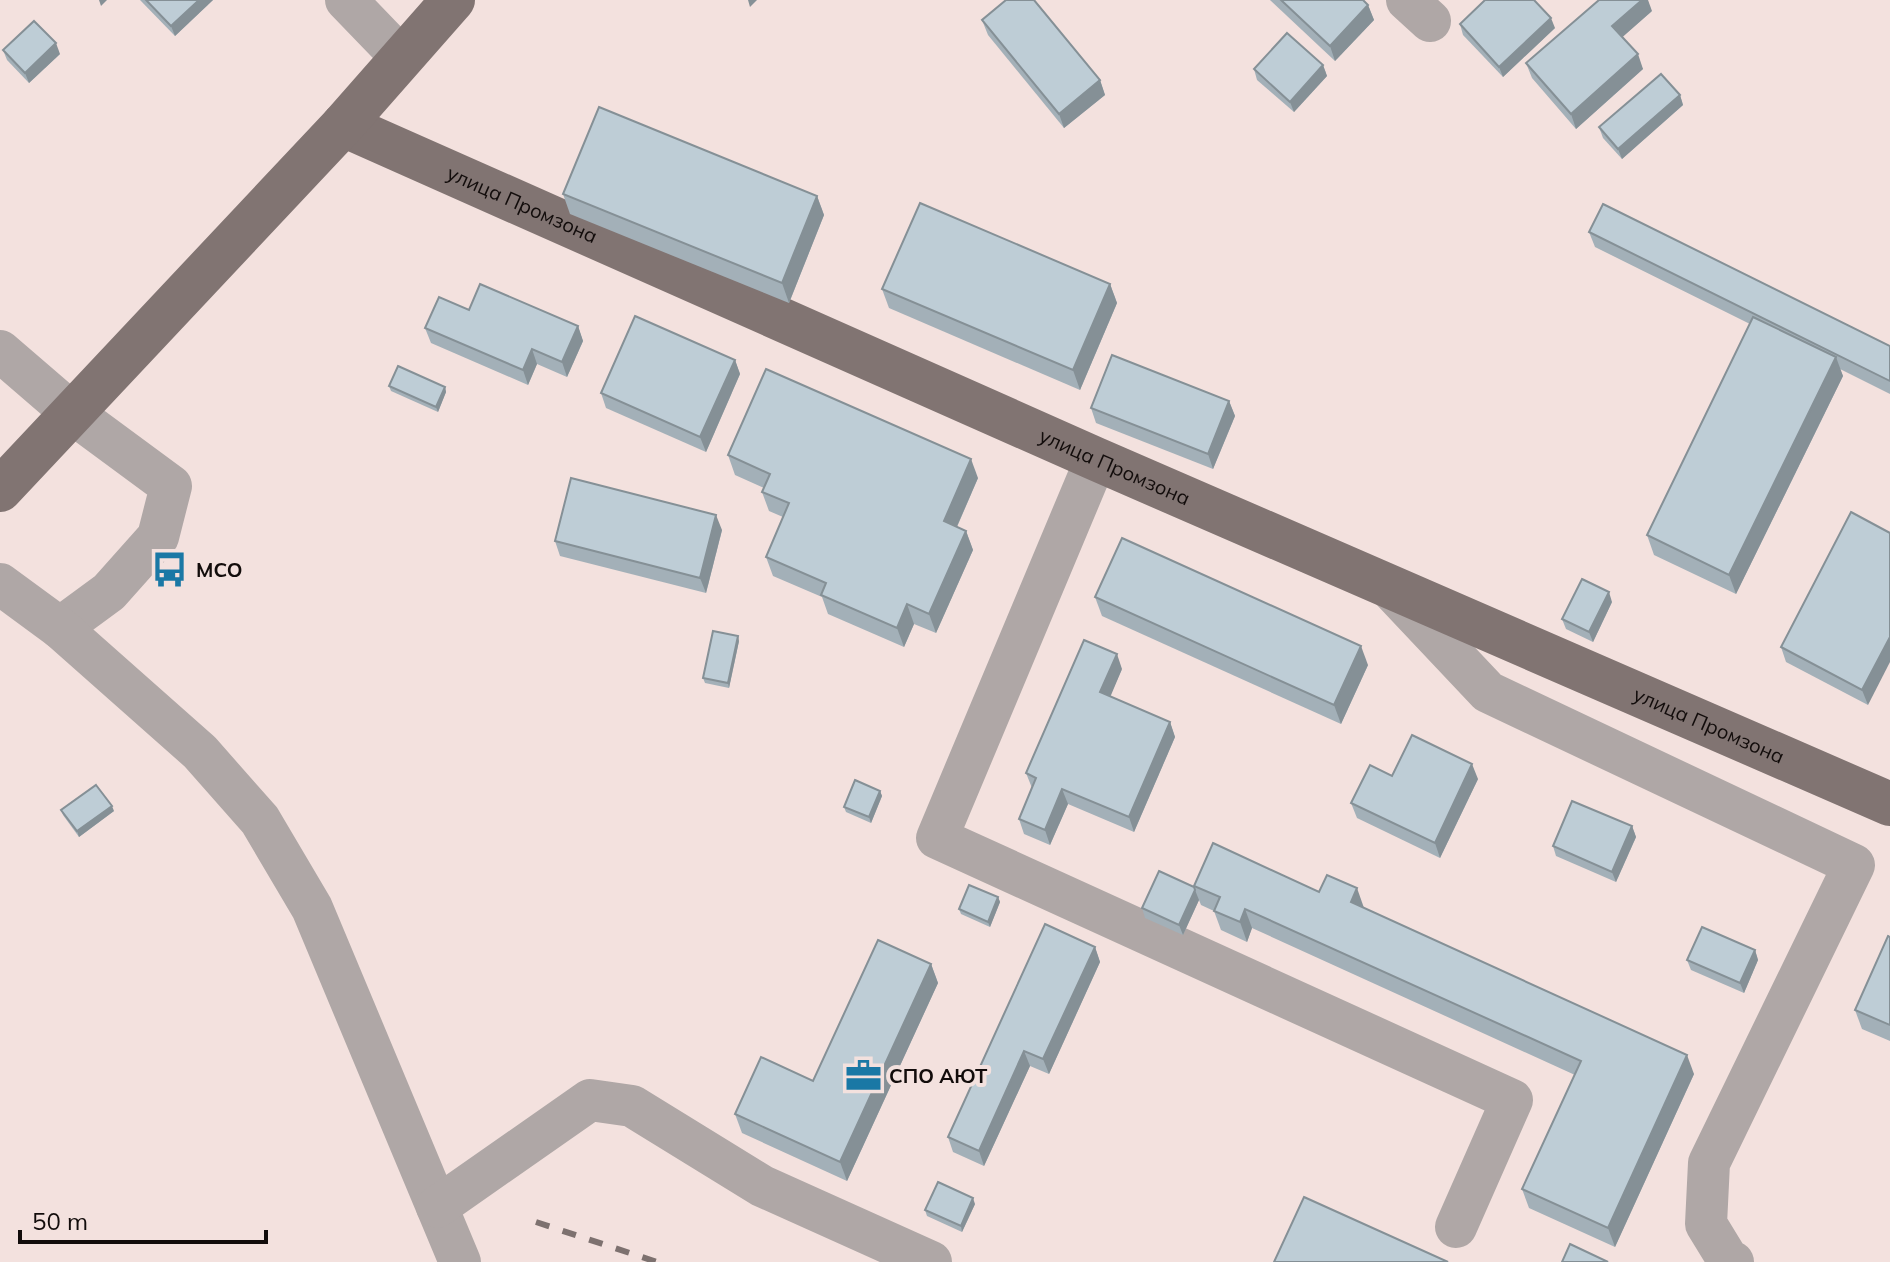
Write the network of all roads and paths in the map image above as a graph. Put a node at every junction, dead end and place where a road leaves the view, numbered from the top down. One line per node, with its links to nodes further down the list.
1 (346, 0): 3 (street)
2 (453, 0): 3 (main road)
3 (401, 57): 4 (main road)
4 (343, 125): 6 (main road); 7 (main road, улица Промзона)
5 (0, 351): 6 (street)
6 (72, 413): 8 (main road); 11 (street)
7 (1096, 459): 10 (main road, улица Промзона); 14 (street)
8 (0, 490)
9 (0, 584): 11 (street)
10 (1388, 586): 12 (main road, улица Промзона); 17 (street)
11 (60, 628): 13 (street)
12 (1890, 804)
13 (437, 1207): 15 (street); 16 (street)
14 (1456, 1227)
15 (460, 1262)
16 (931, 1262)
17 (1733, 1262)

